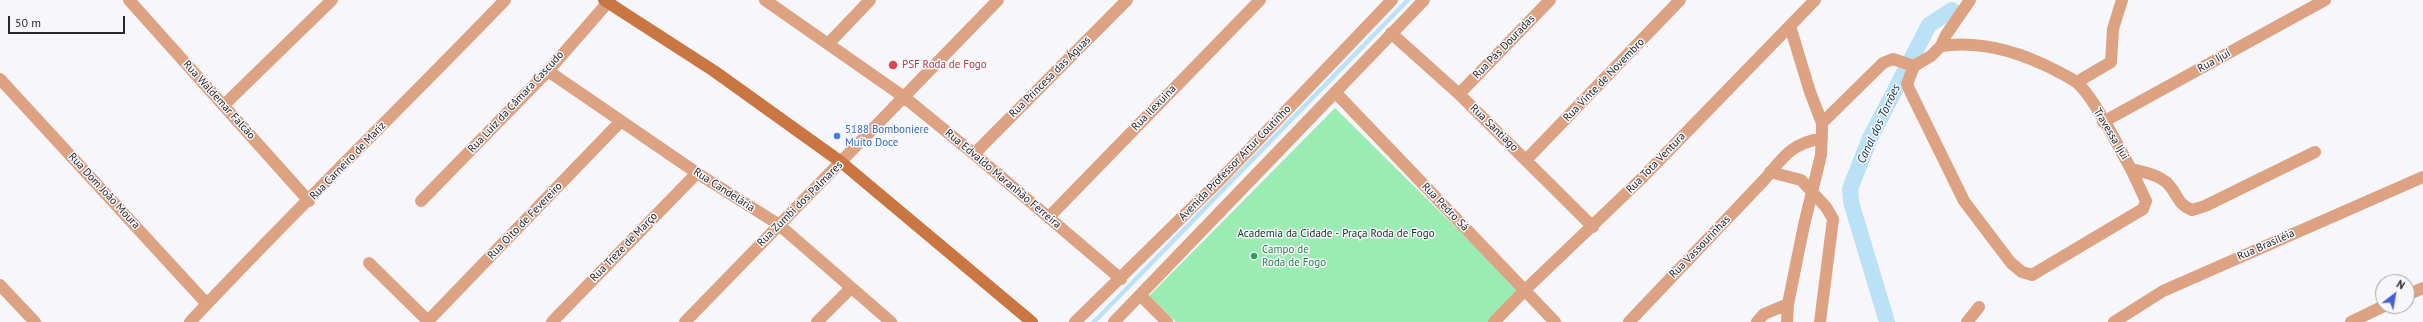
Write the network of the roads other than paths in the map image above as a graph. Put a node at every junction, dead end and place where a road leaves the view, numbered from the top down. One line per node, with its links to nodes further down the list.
1 (332, 0): 29 (street)
2 (505, 0): 43 (street, Rua Carneiro de Mariz)
3 (764, 0): 20 (street, Rua Edvaldo Maranhão Ferreira)
4 (870, 0): 20 (street)
5 (998, 0): 28 (street, Rua Zumbi dos Palmares)
6 (1127, 0): 35 (street, Rua Princesa das Águas)
7 (1260, 0): 45 (street, Rua Ilexuina)
8 (1392, 0): 49 (street, Avenida Professor Artur Coutinho)
9 (1424, 0): 19 (street)
10 (1550, 0): 27 (street, Rua Pás Douradas)
11 (1680, 0): 36 (street, Rua Vinte de Novembro)
12 (1815, 0): 18 (street, Rua Tota Ventura)
13 (1970, 0): 21 (street)
14 (2122, 0): 25 (street)
15 (2325, 0): 31 (street, Rua Ijuí)
16 (132, 1): 29 (street, Rua Waldemar Falcão)
17 (607, 1): 23 (street, Rua Luiz da Câmara Cascudo); 37 (street)
18 (1790, 26): 32 (street); 47 (street, Rua Tota Ventura)
19 (1391, 33): 26 (street); 27 (street, Rua Santiago)
20 (829, 43): 28 (street, Rua Edvaldo Maranhão Ferreira)
21 (1941, 46): 22 (street); 25 (street, Travessa Ijui)
22 (1912, 65): 32 (street); 38 (street)
23 (548, 71): 30 (street, Rua Candelária); 44 (street, Rua Luiz da Câmara Cascudo)
24 (0, 79): 54 (street, Rua Dom João Moura)
25 (2076, 82): 31 (street, Travessa Ijui)
26 (1335, 92): 52 (street, Rua Pedro Sá); 53 (street)
27 (1459, 94): 36 (street, Rua Santiago)
28 (904, 97): 35 (street, Rua Edvaldo Maranhão Ferreira); 37 (street, Rua Zumbi dos Palmares)
29 (224, 105): 43 (street, Rua Waldemar Falcão)
30 (621, 121): 40 (street, Rua Candelária); 60 (street, Rua Oito de Fevereiro)
31 (2103, 122): 38 (street, Travessa Ijui)
32 (1822, 123): 33 (street)
33 (1822, 138): 39 (street, Rua Vassourinhas); 42 (street)
34 (2315, 152): 38 (street, Travessa Ijui)
35 (974, 154): 45 (street, Rua Edvaldo Maranhão Ferreira)
36 (1527, 159): 47 (street, Rua Santiago)
37 (841, 162): 46 (street, Rua Zumbi dos Palmares); 65 (street)
38 (2132, 169)
39 (1770, 172): 42 (street); 71 (street, Rua Vassourinhas)
40 (697, 173): 46 (street, Rua Candelária); 61 (street, Rua Treze de Março)
41 (2423, 177): 76 (street, Rua Brasiléia)
42 (1813, 193): 55 (street); 74 (street)
43 (309, 201): 54 (street, Rua Carneiro de Mariz)
44 (421, 202)
45 (1049, 217): 49 (street, Rua Edvaldo Maranhão Ferreira)
46 (778, 224): 51 (street, Rua Candelária); 62 (street, Rua Zumbi dos Palmares)
47 (1593, 227): 52 (street, Rua Tota Ventura)
48 (369, 264): 60 (street)
49 (1121, 278): 66 (street, Avenida Professor Artur Coutinho)
50 (0, 285): 58 (street)
51 (851, 288): 63 (street); 64 (street, Rua Candelária)
52 (1525, 290): 69 (street, Rua Tota Ventura); 70 (street, Rua Pedro Sá)
53 (1140, 295): 67 (street); 68 (street)
54 (207, 304): 59 (street, Rua Carneiro de Mariz)
55 (1788, 304): 72 (street); 73 (street)
56 (1979, 307): 75 (street)
57 (2375, 310): 77 (street)
58 (35, 322)
59 (190, 322)
60 (428, 322)
61 (552, 322)
62 (685, 322)
63 (817, 322)
64 (891, 322)
65 (1032, 322)
66 (1075, 322)
67 (1114, 322)
68 (1167, 322)
69 (1494, 322)
70 (1555, 322)
71 (1629, 322)
72 (1757, 322)
73 (1787, 322)
74 (1820, 322)
75 (1967, 322)
76 (2114, 322)
77 (2351, 322)

